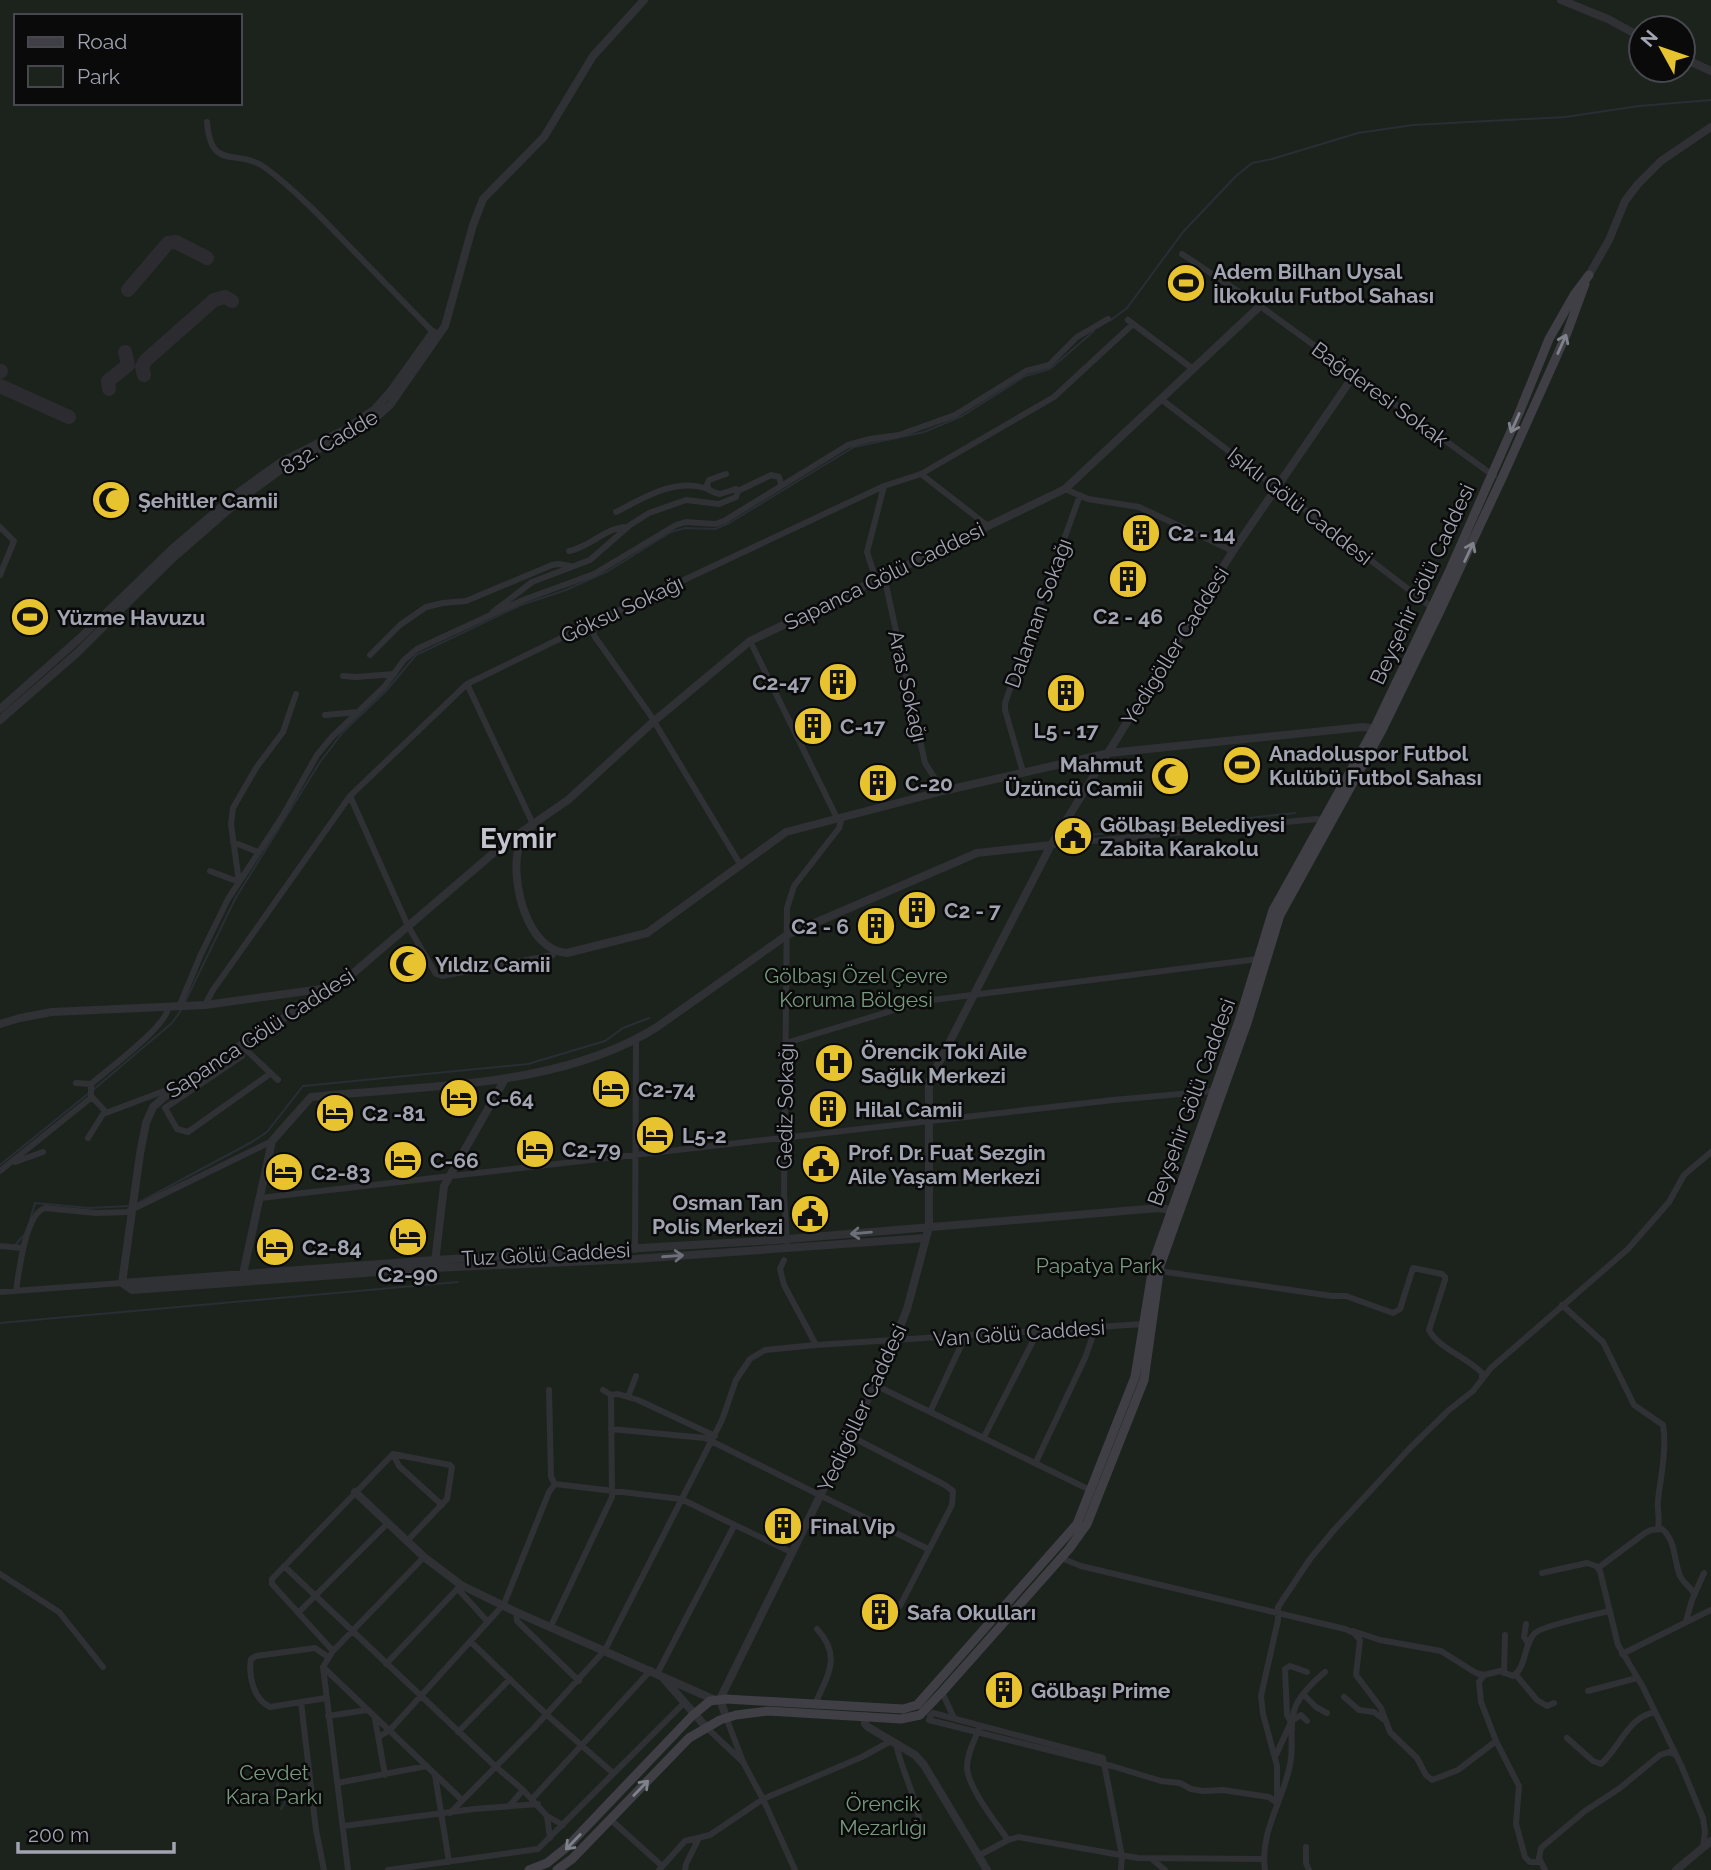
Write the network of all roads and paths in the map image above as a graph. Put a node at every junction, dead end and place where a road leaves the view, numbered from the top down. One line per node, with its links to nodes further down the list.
1 (644, 0): 11 (street, 832. Cadde)
2 (1561, 0): 3 (street)
3 (1627, 29)
4 (207, 122): 10 (street)
5 (1711, 127): 7 (street)
6 (1182, 254): 8 (street, Bağderesi Sokak)
7 (1589, 275): 17 (main road, Beyşehir Gölü Caddesi, one-way to 17); 18 (main road, one-way to 7)
8 (1260, 306): 12 (street, Sapanca Gölü Caddesi); 13 (street, Bağderesi Sokak)
9 (1108, 319): 19 (street)
10 (435, 333): 11 (street, 832. Cadde)
11 (418, 360): 40 (street, 832. Cadde)
12 (1193, 369): 14 (street, Sapanca Gölü Caddesi); 16 (street, Göksu Sokağı)
13 (1354, 375): 17 (street, Bağderesi Sokak); 21 (street, Yedigöller Caddesi)
14 (1161, 399): 21 (street, Işıklı Gölü Caddesi); 22 (street, Sapanca Gölü Caddesi)
15 (726, 474): 23 (street)
16 (921, 474): 20 (street, Göksu Sokağı); 27 (street)
17 (1492, 475): 18 (street, Bağderesi Sokak); 35 (main road, Beyşehir Gölü Caddesi)
18 (1502, 478): 35 (main road, one-way to 18)
19 (781, 484): 24 (street); 36 (street)
20 (884, 486): 34 (street, Aras Sokağı); 37 (street, Göksu Sokağı)
21 (1277, 488): 31 (street, Yedigöller Caddesi); 35 (street, Işıklı Gölü Caddesi)
22 (1065, 489): 25 (street); 27 (street, Sapanca Gölü Caddesi)
23 (709, 490): 24 (street); 26 (street)
24 (738, 491): 29 (street)
25 (1080, 495): 31 (street); 52 (street, Dalaman Sokağı)
26 (616, 512)
27 (988, 526): 34 (street, Sapanca Gölü Caddesi)
28 (0, 527): 33 (street)
29 (628, 527): 30 (street); 32 (street)
30 (569, 551)
31 (1233, 551): 51 (street, Yedigöller Caddesi)
32 (572, 567): 36 (street); 39 (street)
33 (0, 575)
34 (880, 578): 38 (street, Sapanca Gölü Caddesi); 53 (street, Aras Sokağı)
35 (1435, 610): 50 (main road, Beyşehir Gölü Caddesi)
36 (483, 619): 41 (street)
37 (590, 624): 43 (street, Göksu Sokağı); 49 (street)
38 (750, 641): 49 (street, Sapanca Gölü Caddesi); 55 (street)
39 (370, 655)
40 (54, 667): 45 (street, 832. Cadde); 48 (street, 832. Cadde)
41 (394, 674): 42 (street); 46 (street)
42 (344, 676)
43 (467, 684): 54 (street, Göksu Sokağı); 57 (street)
44 (296, 694): 58 (street)
45 (0, 709)
46 (359, 711): 47 (street); 62 (street)
47 (325, 715)
48 (0, 720)
49 (653, 722): 57 (street, Sapanca Gölü Caddesi); 63 (street)
50 (1378, 728): 51 (street); 56 (main road, Beyşehir Gölü Caddesi)
51 (1109, 753): 52 (street); 60 (street, Yedigöller Caddesi)
52 (1023, 772): 53 (street)
53 (943, 791): 55 (street)
54 (350, 796): 66 (street); 72 (street, Göksu Sokağı)
55 (840, 819): 63 (street); 67 (street, Gediz Sokağı)
56 (1327, 822): 60 (street); 69 (main road, Beyşehir Gölü Caddesi); 102 (main road)
57 (533, 824): 59 (street, Sapanca Gölü Caddesi); 61 (street)
58 (233, 842): 62 (street); 65 (street)
59 (504, 844): 61 (street); 66 (street, Sapanca Gölü Caddesi)
60 (1051, 845): 67 (street); 71 (street, Yedigöller Caddesi)
61 (518, 848): 63 (street)
62 (258, 852): 65 (street)
63 (740, 864)
64 (210, 871): 65 (street)
65 (239, 882): 73 (street)
66 (408, 926): 68 (street); 70 (street, Sapanca Gölü Caddesi)
67 (787, 935): 76 (street); 77 (street, Gediz Sokağı)
68 (553, 955)
69 (1258, 959): 71 (street); 88 (main road, Beyşehir Gölü Caddesi)
70 (318, 990): 72 (street); 78 (street, Sapanca Gölü Caddesi)
71 (974, 994): 77 (street); 90 (street, Yedigöller Caddesi)
72 (205, 1005): 73 (street)
73 (179, 1007): 74 (street)
74 (168, 1008): 75 (street); 87 (street)
75 (0, 1024)
76 (636, 1040): 82 (street); 96 (street)
77 (786, 1043): 91 (street, Gediz Sokağı)
78 (242, 1046): 80 (street, Sapanca Gölü Caddesi); 83 (street)
79 (242, 1056): 84 (street)
80 (199, 1072): 84 (street); 86 (street, Sapanca Gölü Caddesi)
81 (267, 1076): 84 (street)
82 (505, 1079): 93 (street); 99 (street)
83 (278, 1080)
84 (205, 1081)
85 (76, 1083): 87 (street)
86 (174, 1087): 89 (street); 101 (street, Sapanca Gölü Caddesi)
87 (91, 1091): 89 (street); 97 (street)
88 (1214, 1091): 90 (street); 102 (main road, Beyşehir Gölü Caddesi)
89 (106, 1112): 92 (street)
90 (929, 1121): 91 (street); 103 (street, Yedigöller Caddesi)
91 (785, 1137): 96 (street); 105 (street, Gediz Sokağı)
92 (88, 1138)
93 (272, 1140): 100 (street); 101 (street)
94 (43, 1152): 97 (street)
95 (1711, 1153): 116 (street)
96 (635, 1154): 99 (street); 108 (street)
97 (6, 1166): 98 (street)
98 (0, 1171)
99 (450, 1176): 100 (street); 110 (street)
100 (260, 1198): 112 (street)
101 (132, 1207): 107 (street); 113 (street, Sapanca Gölü Caddesi)
102 (1175, 1210): 103 (street, Tuz Gölü Caddesi); 111 (main road); 117 (main road, Beyşehir Gölü Caddesi)
103 (929, 1227): 104 (street, Yedigöller Caddesi); 105 (street, Tuz Gölü Caddesi, one-way to 105)
104 (926, 1238): 105 (street, Tuz Gölü Caddesi); 121 (street, Yedigöller Caddesi)
105 (787, 1243): 108 (street, Tuz Gölü Caddesi); 110 (street, Tuz Gölü Caddesi, one-way to 105)
106 (0, 1245): 107 (street)
107 (23, 1248): 114 (street)
108 (635, 1250): 110 (street, Tuz Gölü Caddesi)
109 (784, 1260): 122 (street)
110 (434, 1264): 112 (street, Tuz Gölü Caddesi); 113 (street, Tuz Gölü Caddesi)
111 (1159, 1270): 117 (main road); 124 (street)
112 (243, 1274): 113 (street, Tuz Gölü Caddesi)
113 (122, 1283): 114 (street, Tuz Gölü Caddesi)
114 (16, 1291): 115 (street, Tuz Gölü Caddesi)
115 (0, 1292)
116 (1562, 1305): 124 (street); 146 (street)
117 (1146, 1324): 118 (street, Van Gölü Caddesi); 138 (main road, Beyşehir Gölü Caddesi); 147 (main road)
118 (1096, 1327): 119 (street, Van Gölü Caddesi); 136 (street)
119 (1035, 1332): 120 (street, Van Gölü Caddesi); 133 (street)
120 (965, 1337): 121 (street, Van Gölü Caddesi); 130 (street)
121 (896, 1341): 122 (street, Van Gölü Caddesi); 125 (street, Yedigöller Caddesi)
122 (816, 1345): 134 (street, Van Gölü Caddesi)
123 (636, 1376): 129 (street)
124 (1482, 1379): 167 (street)
125 (876, 1384): 130 (street); 132 (street, Yedigöller Caddesi)
126 (549, 1390): 137 (street)
127 (603, 1390): 128 (street)
128 (611, 1395): 129 (street); 131 (street)
129 (628, 1397): 134 (street)
130 (930, 1412): 133 (street)
131 (611, 1429): 134 (street); 139 (street)
132 (850, 1436): 141 (street, Yedigöller Caddesi); 149 (street)
133 (984, 1437): 136 (street)
134 (713, 1438): 141 (street); 142 (street, Van Gölü Caddesi)
135 (393, 1454): 140 (street); 143 (street); 143 (street)
136 (1036, 1462): 138 (street)
137 (555, 1484): 139 (street); 161 (street)
138 (1090, 1490): 147 (main road, Beyşehir Gölü Caddesi)
139 (612, 1491): 142 (street); 171 (street)
140 (355, 1492): 144 (street); 153 (street)
141 (822, 1495): 149 (street); 150 (street, Yedigöller Caddesi)
142 (681, 1499): 145 (street); 178 (street, Van Gölü Caddesi)
143 (442, 1505): 148 (street)
144 (388, 1524): 148 (street); 160 (street)
145 (734, 1526): 150 (street); 188 (street)
146 (1658, 1528): 154 (street); 159 (street)
147 (1074, 1537): 151 (main road, Beyşehir Gölü Caddesi)
148 (407, 1541): 152 (street)
149 (928, 1549): 162 (street)
150 (793, 1553): 200 (street, Yedigöller Caddesi)
151 (1057, 1555): 167 (street); 195 (main road); 208 (main road, Beyşehir Gölü Caddesi)
152 (424, 1557): 158 (street); 174 (street)
153 (284, 1566): 160 (street); 166 (street)
154 (1598, 1568): 155 (street); 164 (street)
155 (1542, 1573)
156 (1704, 1573): 159 (street)
157 (0, 1574): 183 (street)
158 (459, 1587): 161 (street); 168 (street); 182 (street)
159 (1694, 1594): 169 (street)
160 (316, 1596): 166 (street); 174 (street)
161 (503, 1604): 165 (street); 168 (street)
162 (900, 1606)
163 (1711, 1610): 169 (street)
164 (1609, 1611): 177 (street); 180 (street)
165 (516, 1612): 171 (street); 193 (street)
166 (298, 1613): 179 (street)
167 (1278, 1613): 173 (street); 231 (street)
168 (487, 1621): 176 (street)
169 (1685, 1623): 180 (street)
170 (1526, 1624): 177 (street)
171 (551, 1626): 178 (street)
172 (817, 1629): 204 (street)
173 (1345, 1629): 189 (street); 218 (street)
174 (352, 1631): 179 (street); 182 (street)
175 (1505, 1635): 187 (street)
176 (471, 1642): 192 (street); 196 (street)
177 (1528, 1643): 190 (street)
178 (605, 1650): 188 (street); 193 (street, Van Gölü Caddesi)
179 (333, 1651): 181 (street)
180 (1622, 1654): 191 (street)
181 (328, 1657): 184 (street); 201 (street)
182 (386, 1664): 196 (street)
183 (103, 1667)
184 (323, 1667): 199 (street); 205 (street)
185 (1307, 1672): 220 (street)
186 (1325, 1672): 197 (street)
187 (1504, 1673): 189 (street); 190 (street)
188 (657, 1674): 200 (street); 202 (street); 229 (street)
189 (1484, 1675): 227 (street)
190 (1516, 1675): 203 (street)
191 (1637, 1678): 194 (street); 209 (street)
192 (510, 1679): 212 (street); 224 (street)
193 (579, 1681): 212 (street, Van Gölü Caddesi)
194 (1588, 1691)
195 (942, 1692): 208 (main road); 217 (street)
196 (421, 1694): 223 (street); 224 (street)
197 (1303, 1694): 211 (street); 220 (street)
198 (1344, 1697): 218 (street)
199 (326, 1699): 201 (street); 213 (street)
200 (717, 1700): 204 (main road); 210 (main road); 214 (street)
201 (301, 1702): 267 (street)
202 (685, 1702): 210 (street); 237 (street)
203 (1554, 1703)
204 (815, 1704): 206 (main road)
205 (367, 1710): 213 (street); 216 (street)
206 (854, 1711): 207 (main road); 214 (main road); 215 (main road)
207 (877, 1712): 208 (main road); 215 (main road)
208 (922, 1712): 217 (street); 222 (street)
209 (1655, 1712): 226 (street); 230 (street)
210 (695, 1713): 221 (street); 270 (main road, one-way to 270)
211 (1327, 1713)
212 (547, 1715): 229 (street); 234 (street, Van Gölü Caddesi)
213 (328, 1716): 239 (street)
214 (731, 1716): 221 (main road); 232 (street)
215 (865, 1716): 228 (street)
216 (374, 1718): 223 (street); 225 (street)
217 (954, 1718): 222 (street)
218 (1383, 1719): 227 (street)
219 (1307, 1721): 220 (street)
220 (1291, 1722): 231 (street); 244 (street)
221 (706, 1727): 232 (street); 251 (main road, one-way to 221)
222 (979, 1729): 235 (street); 257 (street)
223 (390, 1730): 225 (street); 233 (street)
224 (458, 1732): 234 (street)
225 (380, 1736): 238 (street)
226 (1567, 1738)
227 (1496, 1741): 265 (street)
228 (893, 1742): 241 (street); 249 (street); 260 (street)
229 (582, 1744): 237 (street); 243 (street)
230 (1676, 1755): 250 (street); 265 (street)
231 (1276, 1759): 244 (street)
232 (743, 1762): 241 (street)
233 (427, 1766): 236 (street); 238 (street)
234 (495, 1766): 240 (street); 242 (street, Van Gölü Caddesi)
235 (1105, 1766): 244 (street); 261 (street)
236 (435, 1773): 242 (street); 247 (street)
237 (612, 1773): 252 (street)
238 (385, 1775): 239 (street)
239 (337, 1783): 253 (street)
240 (523, 1790): 243 (street); 245 (street)
241 (763, 1799): 256 (street); 273 (street)
242 (462, 1800): 246 (street, Van Gölü Caddesi)
243 (535, 1801): 245 (street); 248 (street)
244 (1277, 1803): 263 (street)
245 (510, 1805): 246 (street)
246 (450, 1813): 247 (street)
247 (442, 1815): 253 (street); 264 (street)
248 (547, 1815): 252 (street); 255 (street)
249 (919, 1818)
250 (1703, 1818): 254 (street); 258 (street)
251 (610, 1819): 266 (street); 271 (main road)
252 (563, 1825): 255 (street)
253 (343, 1826): 268 (street)
254 (1711, 1826)
255 (550, 1838): 264 (street)
256 (699, 1838): 266 (street); 272 (street)
257 (1008, 1840): 260 (street); 261 (street)
258 (1707, 1844): 280 (street)
259 (1306, 1847): 278 (street)
260 (978, 1856): 274 (street)
261 (1122, 1856): 262 (street); 275 (street)
262 (1151, 1858): 263 (street); 276 (street)
263 (1263, 1859): 277 (street)
264 (449, 1861): 269 (street)
265 (1541, 1862): 279 (street)
266 (661, 1868)
267 (324, 1870)
268 (348, 1870)
269 (388, 1870)
270 (529, 1870)
271 (557, 1870)
272 (685, 1870)
273 (794, 1870)
274 (986, 1870)
275 (1121, 1870)
276 (1165, 1870)
277 (1265, 1870)
278 (1309, 1870)
279 (1545, 1870)
280 (1676, 1870)

